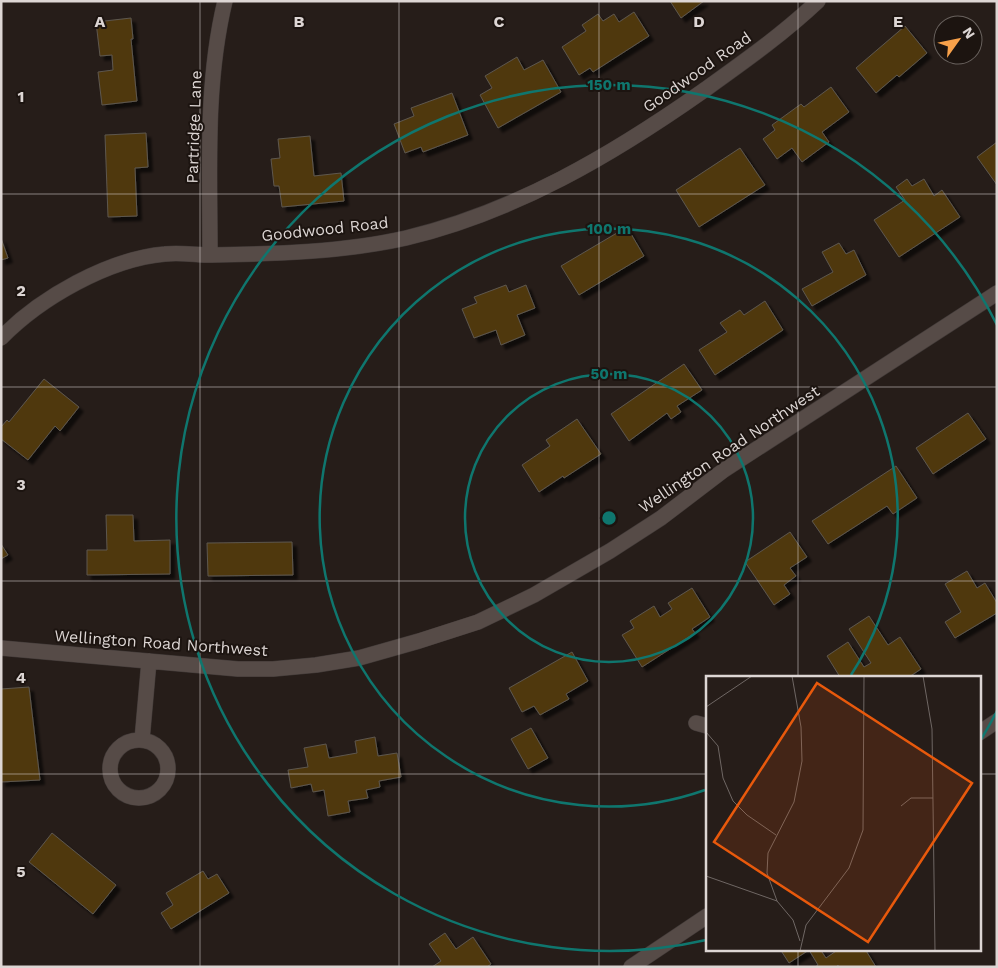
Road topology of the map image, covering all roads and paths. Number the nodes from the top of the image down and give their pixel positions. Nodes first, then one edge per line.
1 (225, 1) edge
2 (818, 1) edge
3 (210, 255) junction
4 (997, 293) edge
5 (1, 338) edge
6 (1, 648) edge
7 (149, 661) junction
8 (997, 721) edge
9 (980, 732) edge
10 (142, 740) dead end
11 (706, 917) edge
12 (631, 967) edge

1 - 3 street, Partridge Lane
2 - 3 street, Goodwood Road
3 - 5 street, Goodwood Road
4 - 7 street, Wellington Road Northwest
6 - 7 street, Wellington Road Northwest
7 - 10 street
8 - 9 street
11 - 12 street

